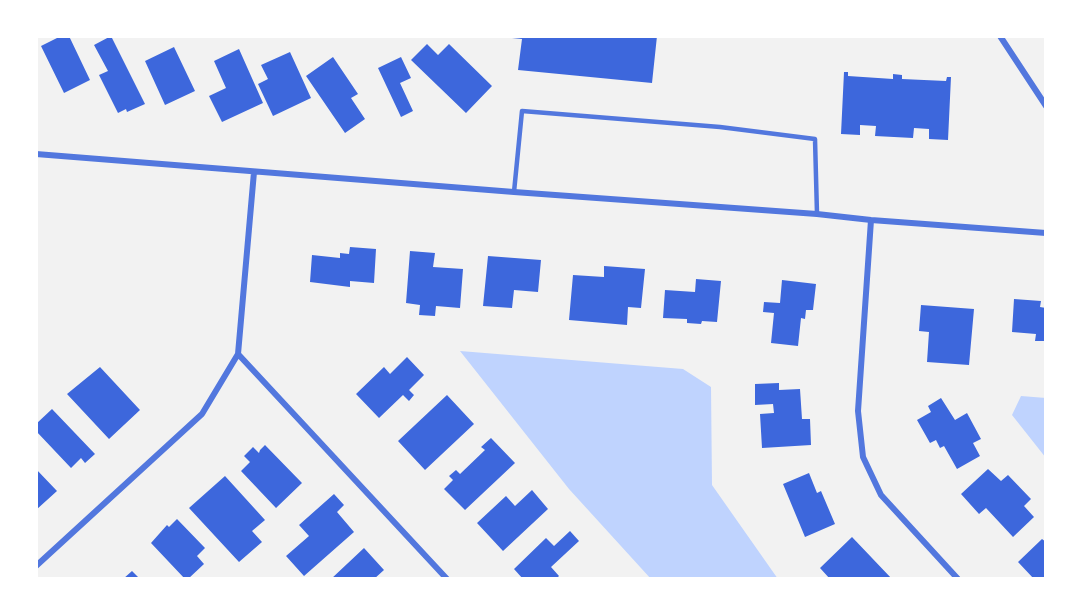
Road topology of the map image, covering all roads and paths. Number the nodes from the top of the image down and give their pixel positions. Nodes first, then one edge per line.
1 (999, 36) edge
2 (1046, 106) edge
3 (36, 154) edge
4 (254, 172) junction
5 (514, 192) junction
6 (817, 214) junction
7 (871, 220) junction
8 (1046, 233) edge
9 (238, 354) junction
10 (36, 566) edge
11 (447, 579) edge
12 (958, 579) edge

1 - 2 street
3 - 4 street
4 - 5 street
4 - 9 street
5 - 6 street
5 - 6 lane
6 - 7 street
7 - 8 street
7 - 12 street
9 - 10 street
9 - 11 street

